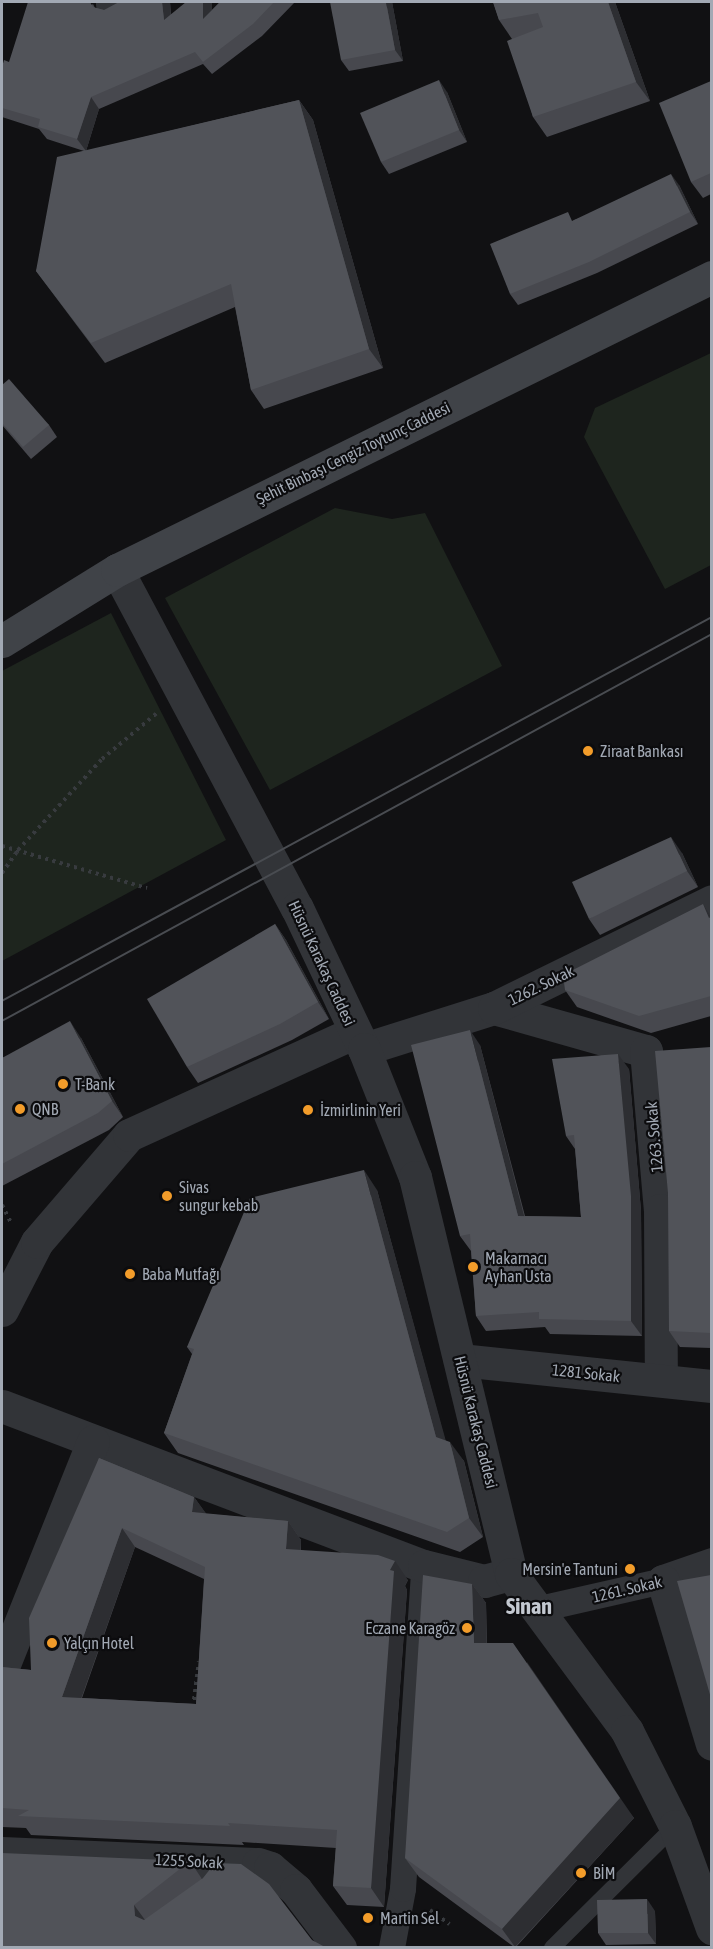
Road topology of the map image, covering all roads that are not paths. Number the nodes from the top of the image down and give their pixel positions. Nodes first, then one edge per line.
1 (711, 277) edge
2 (117, 570) junction
3 (2, 641) edge
4 (711, 901) edge
5 (494, 1008) junction
6 (359, 1041) junction
7 (2, 1310) edge
8 (460, 1360) junction
9 (661, 1380) junction
10 (711, 1386) edge
11 (2, 1406) edge
12 (93, 1442) junction
13 (711, 1564) edge
14 (424, 1566) junction
15 (511, 1574) junction
16 (663, 1581) junction
17 (540, 1609) junction
18 (2, 1670) edge
19 (711, 1744) edge
20 (675, 1826) junction
21 (2, 1853) edge
22 (711, 1928) edge
23 (340, 1947) edge
24 (392, 1947) edge
25 (552, 1947) edge

1 - 2 main road, Şehit Binbaşı Cengiz Toytunç Caddesi
2 - 3 main road, Şehit Binbaşı Cengiz Toytunç Caddesi
2 - 6 street, Hüsnü Karakaş Caddesi
4 - 5 street, 1262. Sokak
5 - 6 street, 1262. Sokak
5 - 9 street, 1263. Sokak
6 - 7 street, 1262. Sokak
6 - 8 street, Hüsnü Karakaş Caddesi
8 - 9 street, 1281 Sokak
8 - 15 street, Hüsnü Karakaş Caddesi
9 - 10 street, 1281 Sokak
11 - 12 street
12 - 14 street
12 - 18 street
13 - 16 street, 1261. Sokak
14 - 15 street
14 - 24 street
15 - 17 street, Hüsnü Karakaş Caddesi
16 - 17 street, 1261. Sokak
16 - 19 street
17 - 20 street, Hüsnü Karakaş Caddesi
20 - 22 street, Hüsnü Karakaş Caddesi
20 - 25 lane
21 - 23 street, 1255 Sokak

